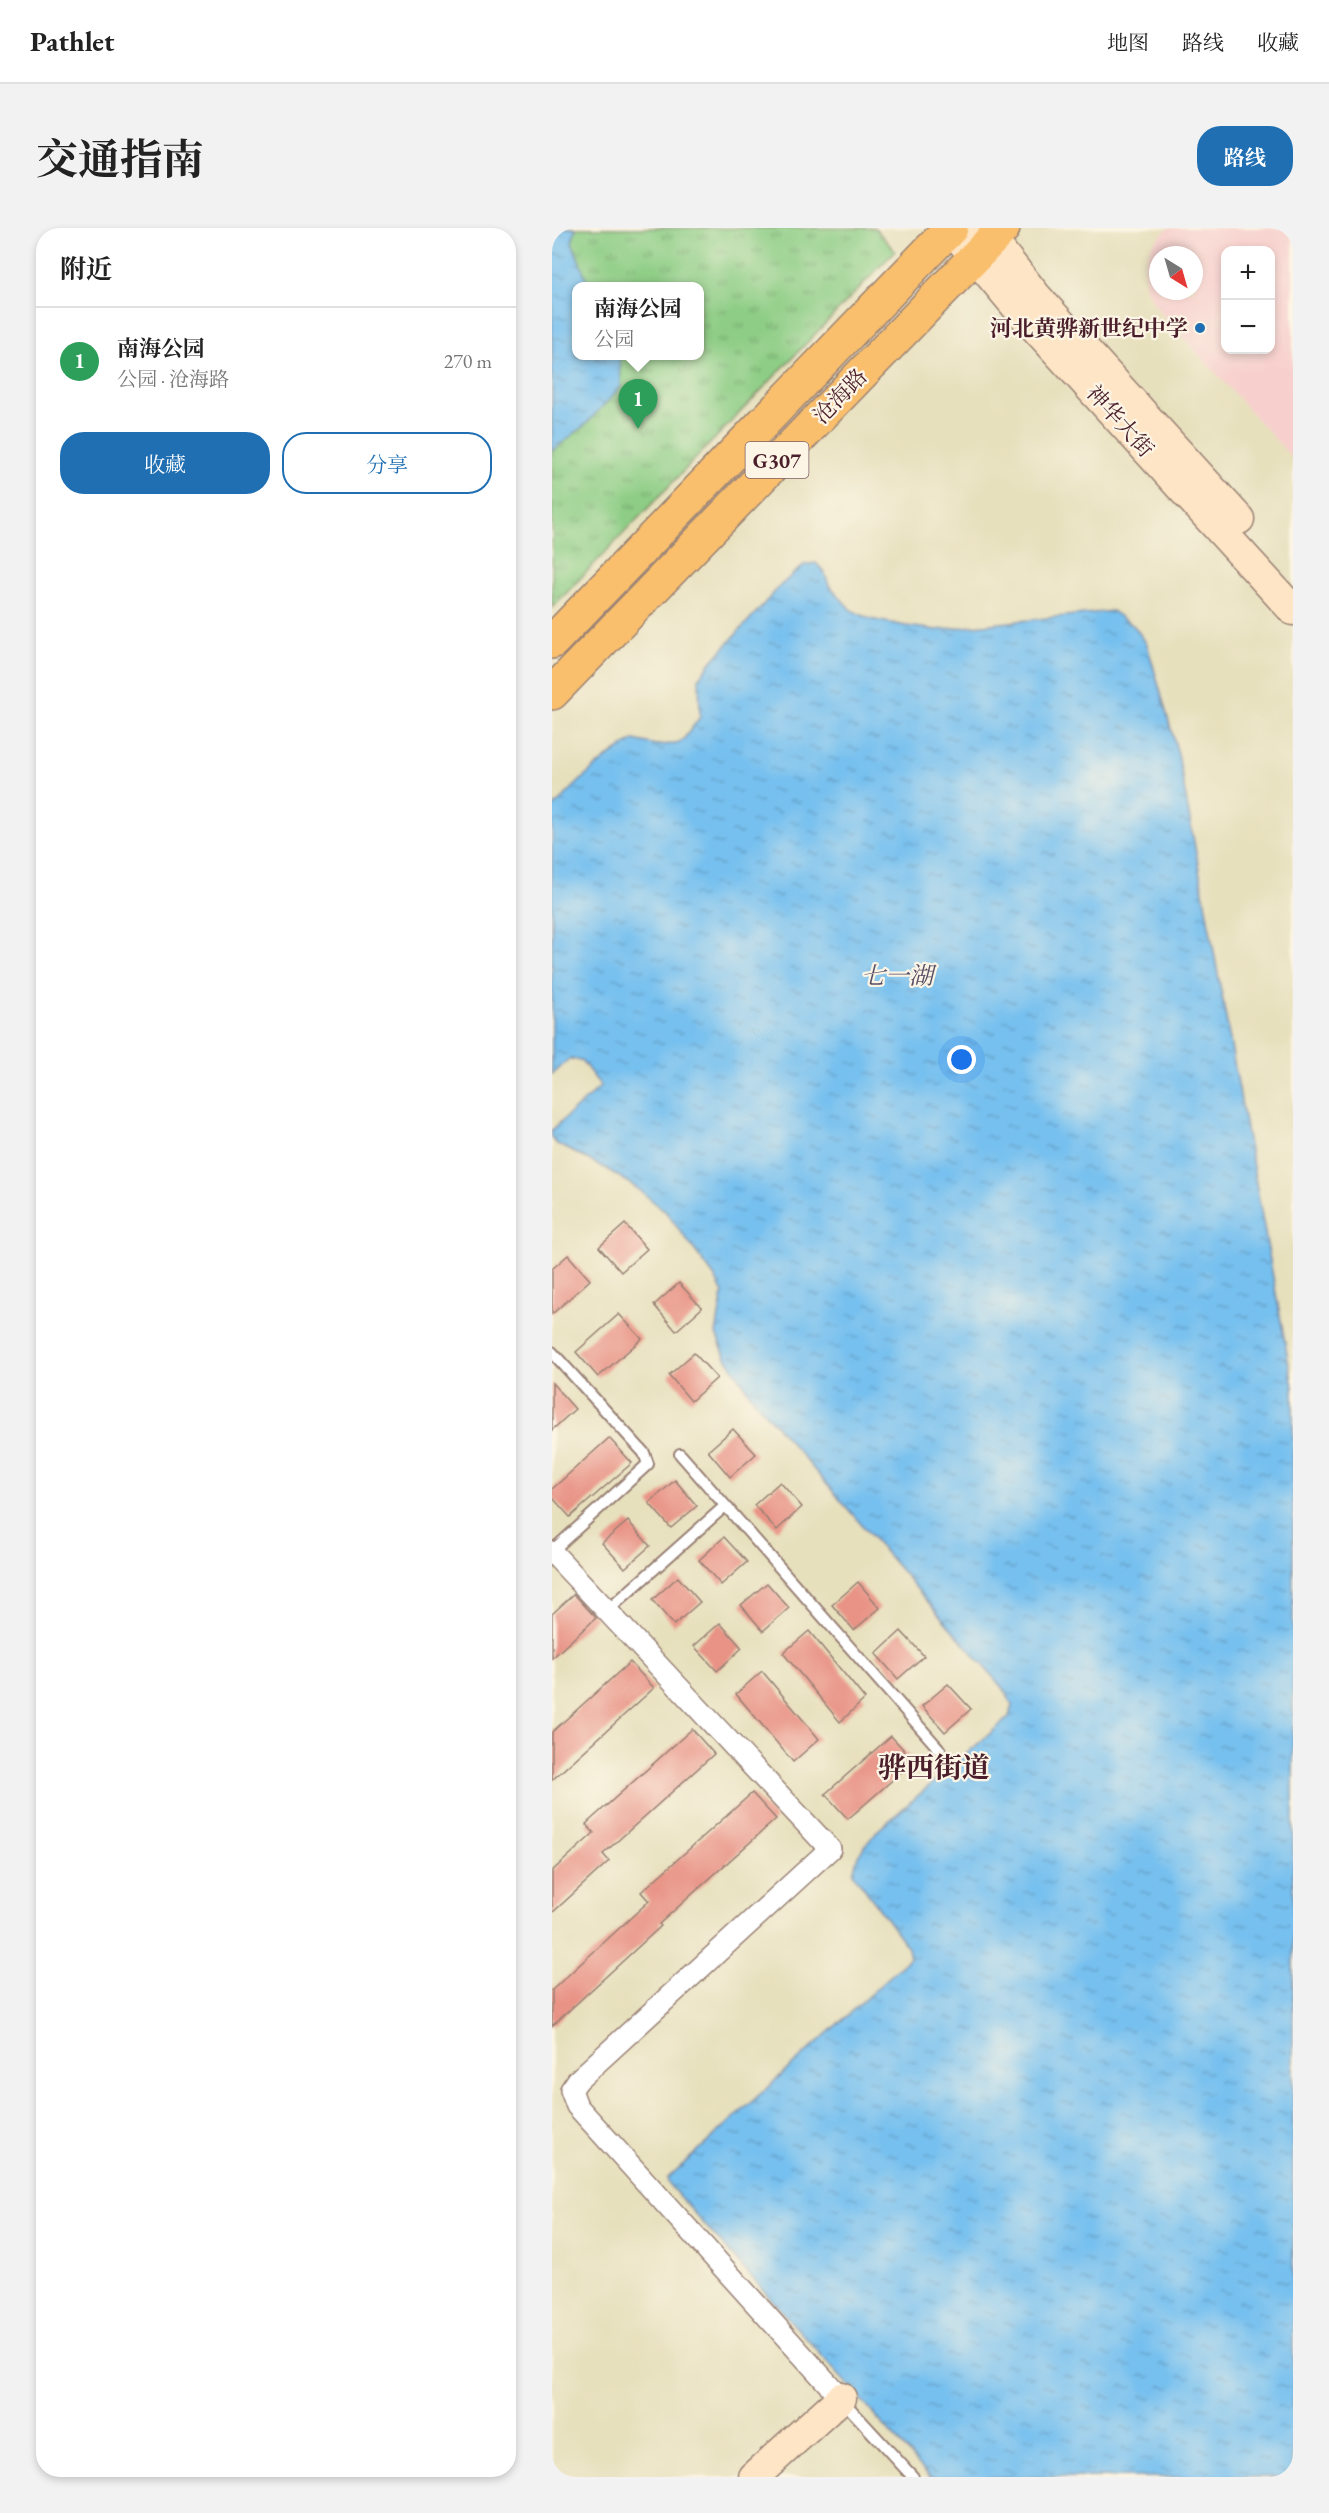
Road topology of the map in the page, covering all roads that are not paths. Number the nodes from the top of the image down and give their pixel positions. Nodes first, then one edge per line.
1 (951, 228) edge
2 (988, 238) edge
3 (1293, 579) edge
4 (1293, 610) edge
5 (552, 642) edge
6 (552, 693) edge
7 (552, 1352) edge
8 (680, 1454) dead end
9 (725, 1506) junction
10 (554, 1557) edge
11 (608, 1611) junction
12 (940, 1750) dead end
13 (841, 2398) junction
14 (754, 2477) edge
15 (913, 2477) edge

1 - 2 main road, 神华大街
1 - 5 main road, 沧海路 / G307
2 - 3 main road, 神华大街
2 - 4 main road, 神华大街
2 - 6 main road, 沧海路 / G307
7 - 10 lane
8 - 9 lane
9 - 11 lane
9 - 12 lane
10 - 11 street
11 - 13 street
13 - 14 main road
13 - 15 lane

